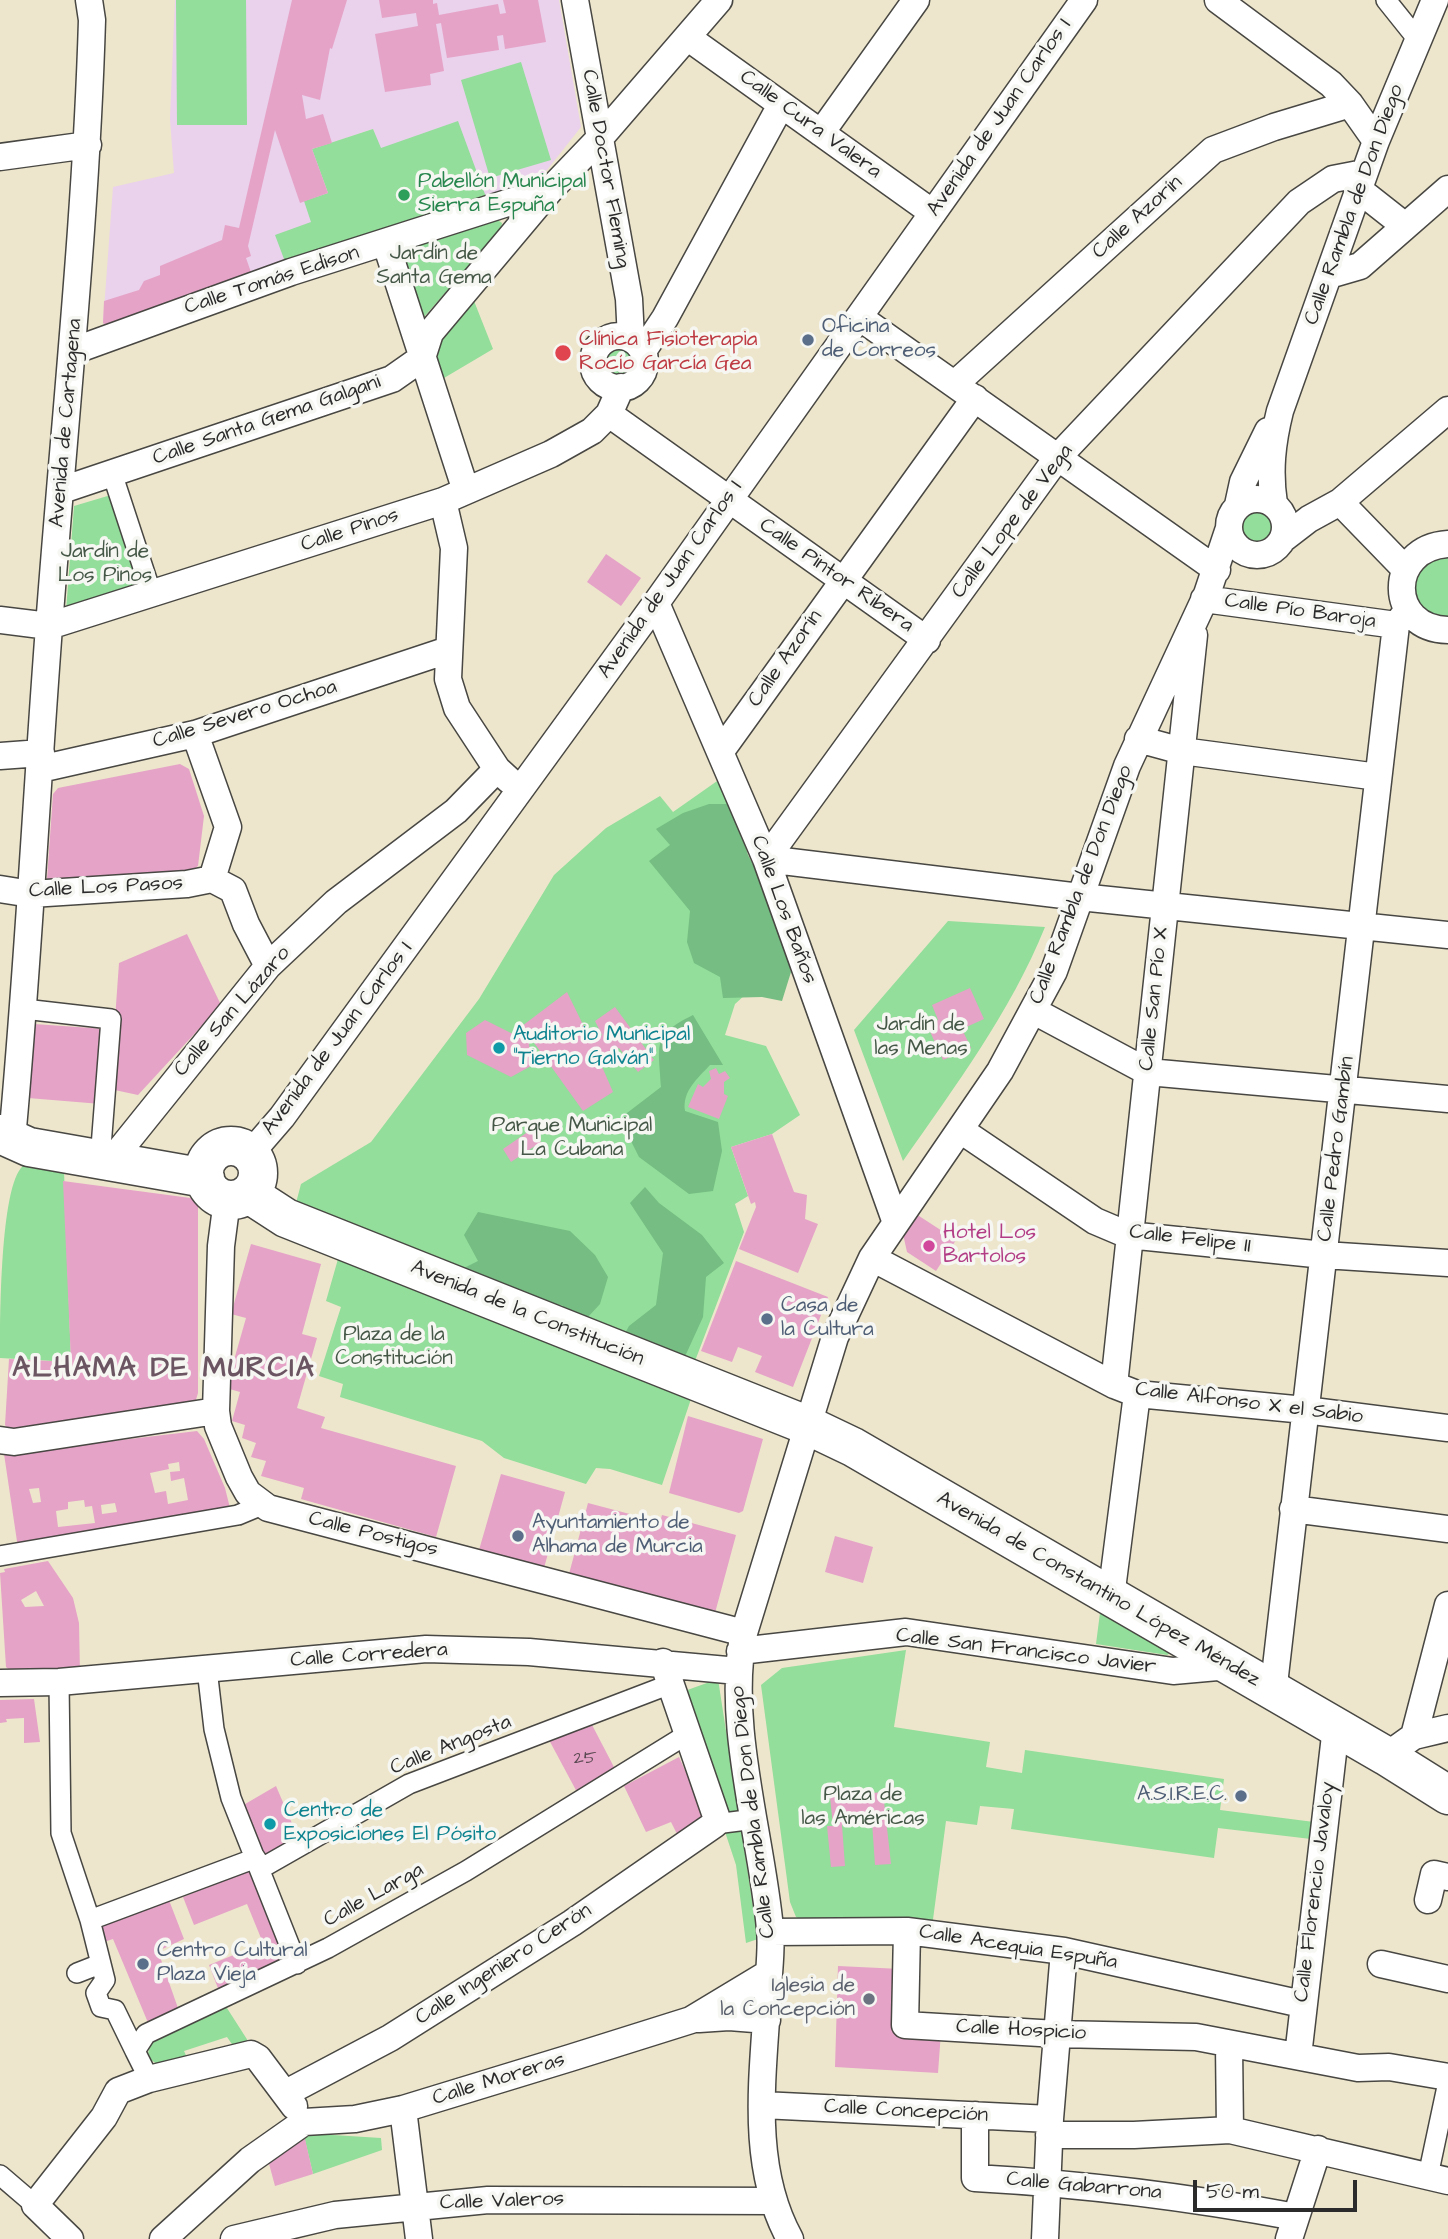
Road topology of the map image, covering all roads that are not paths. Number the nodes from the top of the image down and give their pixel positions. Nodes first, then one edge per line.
1 (89, 0) edge
2 (575, 0) edge
3 (719, 0) edge
4 (916, 0) edge
5 (1084, 0) edge
6 (1218, 0) edge
7 (1386, 0) edge
8 (1435, 0) edge
9 (687, 37) junction
10 (1418, 40) junction
11 (1331, 84) junction
12 (1350, 104) junction
13 (781, 105) junction
14 (1389, 108) junction
15 (821, 133) junction
16 (599, 139) junction
17 (1376, 141) junction
18 (88, 145) junction
19 (0, 157) edge
20 (1361, 181) junction
21 (551, 189) junction
22 (1448, 189) edge
23 (933, 213) junction
24 (1405, 226) junction
25 (387, 244) junction
26 (1329, 275) junction
27 (859, 317) junction
28 (637, 345) junction
29 (73, 351) junction
30 (422, 358) junction
31 (621, 387) junction
32 (965, 390) junction
33 (1448, 410) edge
34 (1280, 411) junction
35 (609, 414) junction
36 (1057, 458) junction
37 (112, 473) junction
38 (62, 490) junction
39 (455, 496) junction
40 (729, 499) junction
41 (1338, 503) junction
42 (1238, 505) junction
43 (1277, 507) junction
44 (1228, 531) junction
45 (1283, 539) junction
46 (1448, 544) edge
47 (1253, 555) junction
48 (1405, 569) junction
49 (842, 581) junction
50 (1206, 594) junction
51 (152, 595) junction
52 (656, 603) junction
53 (1402, 617) junction
54 (0, 620) edge
55 (49, 626) junction
56 (1448, 630) edge
57 (927, 640) junction
58 (448, 650) junction
59 (195, 734) junction
60 (1138, 739) junction
61 (721, 751) junction
62 (1182, 751) junction
63 (0, 756) edge
64 (40, 761) junction
65 (497, 769) junction
66 (1378, 777) junction
67 (521, 790) junction
68 (766, 859) junction
69 (212, 879) junction
70 (0, 889) edge
71 (31, 894) junction
72 (1080, 897) junction
73 (1165, 906) junction
74 (1361, 927) junction
75 (1448, 935) edge
76 (268, 966) junction
77 (24, 1009) junction
78 (1034, 1011) junction
79 (1148, 1072) junction
80 (1344, 1091) junction
81 (1448, 1099) edge
82 (962, 1131) junction
83 (3, 1141) edge
84 (250, 1154) joint
85 (106, 1161) junction
86 (223, 1182) junction
87 (896, 1223) junction
88 (1128, 1235) junction
89 (1324, 1255) junction
90 (872, 1258) junction
91 (1448, 1263) edge
92 (1126, 1390) junction
93 (1305, 1410) junction
94 (216, 1411) junction
95 (809, 1426) junction
96 (1448, 1428) edge
97 (0, 1440) edge
98 (262, 1504) junction
99 (1293, 1509) junction
100 (1448, 1529) edge
101 (0, 1556) edge
102 (1111, 1597) junction
103 (1448, 1605) edge
104 (702, 1622) junction
105 (741, 1652) junction
106 (696, 1665) junction
107 (1229, 1667) junction
108 (207, 1670) junction
109 (665, 1673) junction
110 (59, 1682) junction
111 (0, 1683) edge
112 (1273, 1693) junction
113 (1336, 1727) junction
114 (1448, 1728) edge
115 (686, 1735) junction
116 (1400, 1746) junction
117 (1448, 1795) edge
118 (755, 1818) junction
119 (715, 1824) junction
120 (258, 1863) junction
121 (1448, 1877) edge
122 (1428, 1900) dead end
123 (90, 1920) junction
124 (908, 1931) junction
125 (771, 1932) junction
126 (1063, 1951) junction
127 (98, 1957) junction
128 (297, 1964) junction
129 (1381, 1964) dead end
130 (77, 1973) dead end
131 (769, 1973) junction
132 (1448, 1979) edge
133 (1302, 2004) junction
134 (691, 2020) junction
135 (767, 2020) junction
136 (1057, 2034) junction
137 (141, 2043) junction
138 (1229, 2045) junction
139 (1298, 2056) junction
140 (149, 2079) junction
141 (1448, 2080) edge
142 (286, 2093) junction
143 (762, 2105) junction
144 (403, 2109) junction
145 (975, 2115) junction
146 (304, 2122) junction
147 (1049, 2127) junction
148 (1230, 2130) junction
149 (1318, 2149) junction
150 (0, 2175) edge
151 (1438, 2178) edge
152 (1047, 2182) junction
153 (774, 2201) junction
154 (35, 2205) junction
155 (416, 2206) junction
156 (1293, 2228) edge
157 (70, 2239) edge
158 (163, 2239) edge
159 (234, 2239) edge
160 (419, 2239) edge
161 (790, 2239) edge
162 (1045, 2239) edge

1 - 18 street, Avenida de Cartagena
2 - 16 street, Calle Doctor Fleming
3 - 9 street
4 - 15 street
5 - 23 street, Avenida de Juan Carlos I
6 - 11 street
7 - 10 street
8 - 10 street, Calle Rambla de Don Diego
9 - 13 street, Calle Cura Valera
9 - 16 street
10 - 14 street, Calle Rambla de Don Diego
11 - 12 street
11 - 14 street
12 - 17 street
12 - 32 street, Calle Azorín
13 - 15 street, Calle Cura Valera
13 - 28 street
14 - 17 street, Calle Rambla de Don Diego
15 - 23 street, Calle Cura Valera
16 - 21 street
16 - 28 street, Calle Doctor Fleming
17 - 20 street, Calle Rambla de Don Diego
18 - 19 street
18 - 29 street, Avenida de Cartagena
20 - 24 street
20 - 26 street, Calle Rambla de Don Diego
20 - 36 street, Calle Lope de Vega
21 - 25 street, Calle Tomás Edison
21 - 30 street
22 - 24 street
23 - 27 street, Avenida de Juan Carlos I
24 - 26 street
25 - 29 street, Calle Tomás Edison
25 - 30 street
26 - 34 street, Calle Rambla de Don Diego
27 - 32 street
27 - 40 street, Avenida de Juan Carlos I
28 - 31 street
28 - 31 street
29 - 38 street, Avenida de Cartagena
30 - 37 street, Calle Santa Gema Galgani
30 - 39 street
31 - 35 street, Calle Pinos
32 - 36 street
32 - 49 street, Calle Azorín
33 - 41 street
34 - 42 street
34 - 43 street
35 - 39 street, Calle Pinos
35 - 40 street, Calle Pintor Ribera
36 - 50 street
36 - 57 street, Calle Lope de Vega
37 - 38 street, Calle Santa Gema Galgani
37 - 51 street
38 - 55 street, Avenida de Cartagena
39 - 51 street, Calle Pinos
39 - 58 street
40 - 49 street, Calle Pintor Ribera
40 - 52 street, Avenida de Juan Carlos I
41 - 43 street
41 - 45 street
41 - 48 street
42 - 43 street
42 - 44 street
43 - 45 street
44 - 47 street
44 - 50 street
45 - 47 street
46 - 48 street
47 - 50 street
48 - 53 street, Calle Pedro Gambín
49 - 57 street, Calle Pintor Ribera
49 - 61 street, Calle Azorín
50 - 53 street, Calle Pío Baroja
50 - 60 street, Calle Rambla de Don Diego
50 - 62 street, Calle San Pío X
51 - 55 street, Calle Pinos
52 - 61 street, Calle Los Baños
52 - 67 street, Avenida de Juan Carlos I
53 - 56 street
53 - 66 street, Calle Pedro Gambín
54 - 55 street
55 - 64 street, Avenida de Cartagena
57 - 68 street, Calle Lope de Vega
58 - 59 street, Calle Severo Ochoa
58 - 65 street
59 - 64 street, Calle Severo Ochoa
59 - 69 street
60 - 62 street
60 - 72 street, Calle Rambla de Don Diego
61 - 68 street, Calle Los Baños
62 - 66 street
62 - 73 street, Calle San Pío X
63 - 64 street, Calle Severo Ochoa
64 - 71 street, Avenida de Cartagena
65 - 67 street
65 - 76 street, Calle San Lázaro
66 - 74 street, Calle Pedro Gambín
67 - 84 street, Avenida de Juan Carlos I
68 - 72 street
68 - 87 street, Calle Los Baños
69 - 71 street, Calle Los Pasos
69 - 76 street
70 - 71 street, Calle Los Pasos
71 - 77 street, Avenida de Cartagena
72 - 73 street
72 - 78 street, Calle Rambla de Don Diego
73 - 74 street
73 - 79 street, Calle San Pío X
74 - 75 street
74 - 80 street, Calle Pedro Gambín
76 - 85 street, Calle San Lázaro
77 - 83 street, Avenida de Cartagena
77 - 85 street
78 - 79 street
78 - 82 street, Calle Rambla de Don Diego
79 - 80 street
79 - 88 street, Calle San Pío X
80 - 81 street
80 - 89 street, Calle Pedro Gambín
82 - 87 street, Calle Rambla de Don Diego
82 - 88 street, Calle Felipe II
83 - 85 main road
84 - 86 main road
85 - 86 main road
86 - 94 street
86 - 95 main road, Avenida de la Constitución
87 - 90 street, Calle Rambla de Don Diego
88 - 89 street, Calle Felipe II
88 - 92 street, Calle San Pío X
89 - 91 street, Calle Felipe II
89 - 93 street, Calle Pedro Gambín
90 - 92 street, Calle Alfonso X el Sabio
90 - 95 street, Calle Rambla de Don Diego
92 - 93 street, Calle Alfonso X el Sabio
92 - 102 street, Calle San Pío X
93 - 96 street, Calle Alfonso X el Sabio
93 - 99 street, Calle Pedro Gambín
94 - 97 street
94 - 98 street
95 - 102 main road, Avenida de Constantino López Méndez
95 - 105 street, Calle Rambla de Don Diego
98 - 101 street
98 - 104 street, Calle Postigos
99 - 100 street
99 - 112 street, Calle Pedro Gambín
102 - 107 main road, Avenida de Constantino López Méndez
103 - 116 street
104 - 105 street, Calle Postigos
104 - 106 street
105 - 106 street, Calle Corredera
105 - 107 street, Calle San Francisco Javier
105 - 118 street, Calle Rambla de Don Diego
106 - 109 street, Calle Corredera
107 - 112 main road, Avenida de Constantino López Méndez
108 - 109 street, Calle Corredera
108 - 110 street, Calle Corredera
108 - 120 street
109 - 115 street, Calle Rambla de Don Diego
109 - 120 street, Calle Angosta
110 - 111 street, Calle Corredera
110 - 123 street
112 - 113 main road, Avenida de Constantino López Méndez
113 - 116 main road, Avenida de Constantino López Méndez
113 - 133 street, Calle Florencio Javaloy
114 - 116 street
115 - 119 street, Calle Rambla de Don Diego
115 - 128 street, Calle Larga
116 - 117 main road, Avenida de Constantino López Méndez
118 - 119 street
118 - 125 street, Calle Rambla de Don Diego
119 - 142 street, Calle Ingeniero Cerón
120 - 123 street, Calle Angosta
120 - 128 street
121 - 122 street
123 - 127 street
124 - 125 street, Calle Acequia Espuña
124 - 126 street, Calle Acequia Espuña
124 - 136 street, Calle Hospicio
125 - 131 street, Calle Rambla de Don Diego
126 - 133 street, Calle Acequia Espuña
126 - 136 street
127 - 130 street
127 - 137 street
128 - 137 street, Calle Larga
129 - 132 street
131 - 134 street, Calle Moreras
131 - 135 street, Calle Rambla de Don Diego
133 - 139 street, Calle Florencio Javaloy
134 - 135 street, Calle Moreras
134 - 144 street, Calle Moreras
135 - 143 street, Calle Rambla de Don Diego
136 - 138 street, Calle Hospicio
136 - 147 street
137 - 140 street
138 - 139 street, Calle Hospicio
138 - 148 street
139 - 141 street, Calle Hospicio
140 - 142 street
140 - 154 street
141 - 151 street
142 - 146 street
143 - 145 street, Calle Concepción
143 - 153 street, Calle Rambla de Don Diego
144 - 146 street, Calle Moreras
144 - 155 street
145 - 147 street, Calle Concepción
145 - 152 street, Calle Gabarrona
146 - 158 street
147 - 148 street, Calle Concepción
147 - 152 street
148 - 149 street, Calle Concepción
149 - 151 street, Calle Concepción
149 - 156 street
150 - 154 street
152 - 156 street, Calle Gabarrona
152 - 162 street
153 - 155 street, Calle Valeros
153 - 161 street, Calle Rambla de Don Diego
154 - 157 street
155 - 159 street, Calle Valeros
155 - 160 street

